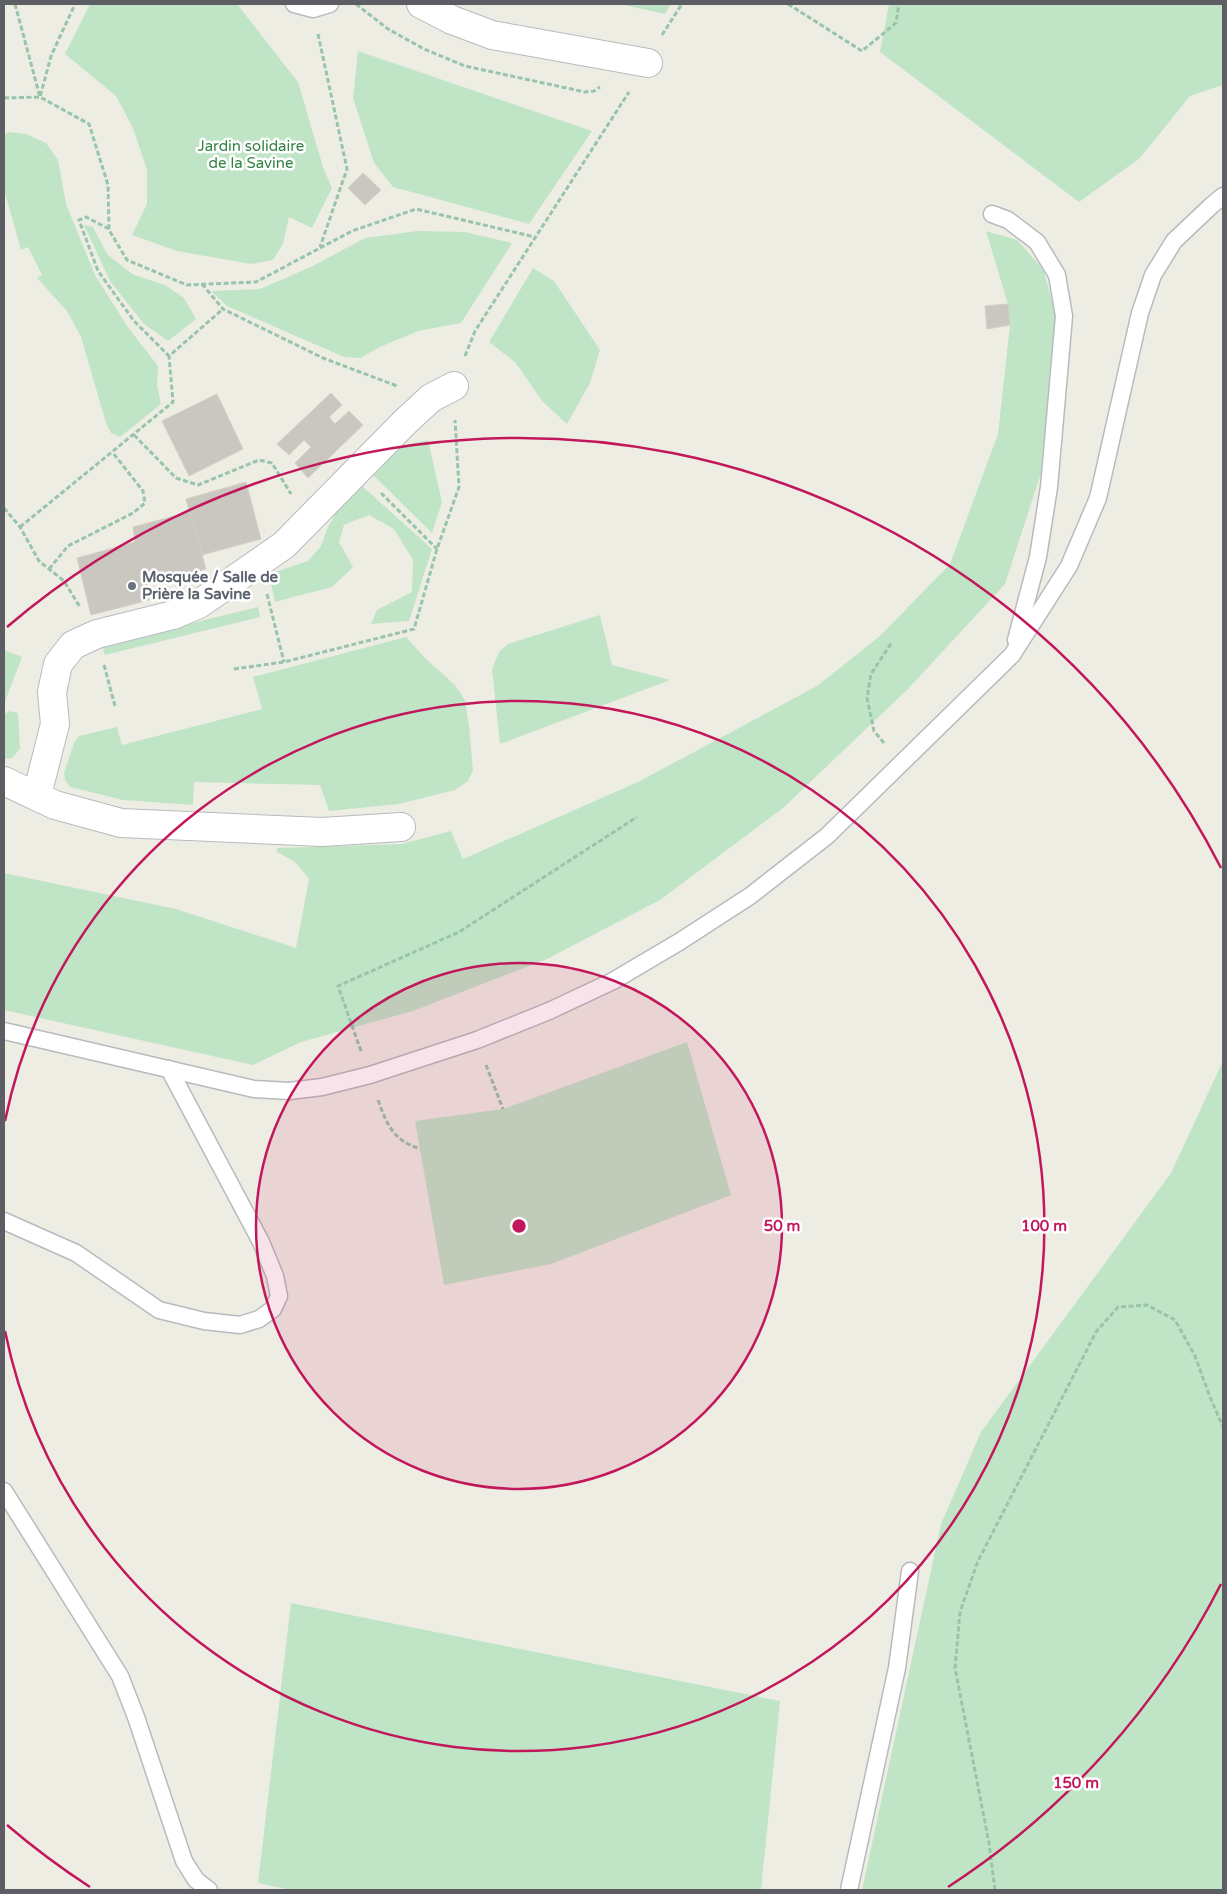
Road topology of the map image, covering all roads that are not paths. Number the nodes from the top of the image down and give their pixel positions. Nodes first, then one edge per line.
1 (294, 4) edge
2 (330, 4) edge
3 (421, 4) edge
4 (648, 63) dead end
5 (1223, 196) edge
6 (992, 214) dead end
7 (454, 386) road end
8 (1012, 655) junction
9 (4, 781) edge
10 (37, 795) junction
11 (401, 827) dead end
12 (4, 1030) edge
13 (169, 1069) junction
14 (4, 1220) edge
15 (4, 1491) edge
16 (910, 1571) dead end
17 (209, 1890) edge
18 (849, 1890) edge

1 - 2 lane
3 - 4 street
5 - 8 lane
6 - 8 lane
7 - 10 street
8 - 13 lane
9 - 10 street
10 - 11 street
12 - 13 lane
13 - 14 lane
15 - 17 lane
16 - 18 lane

